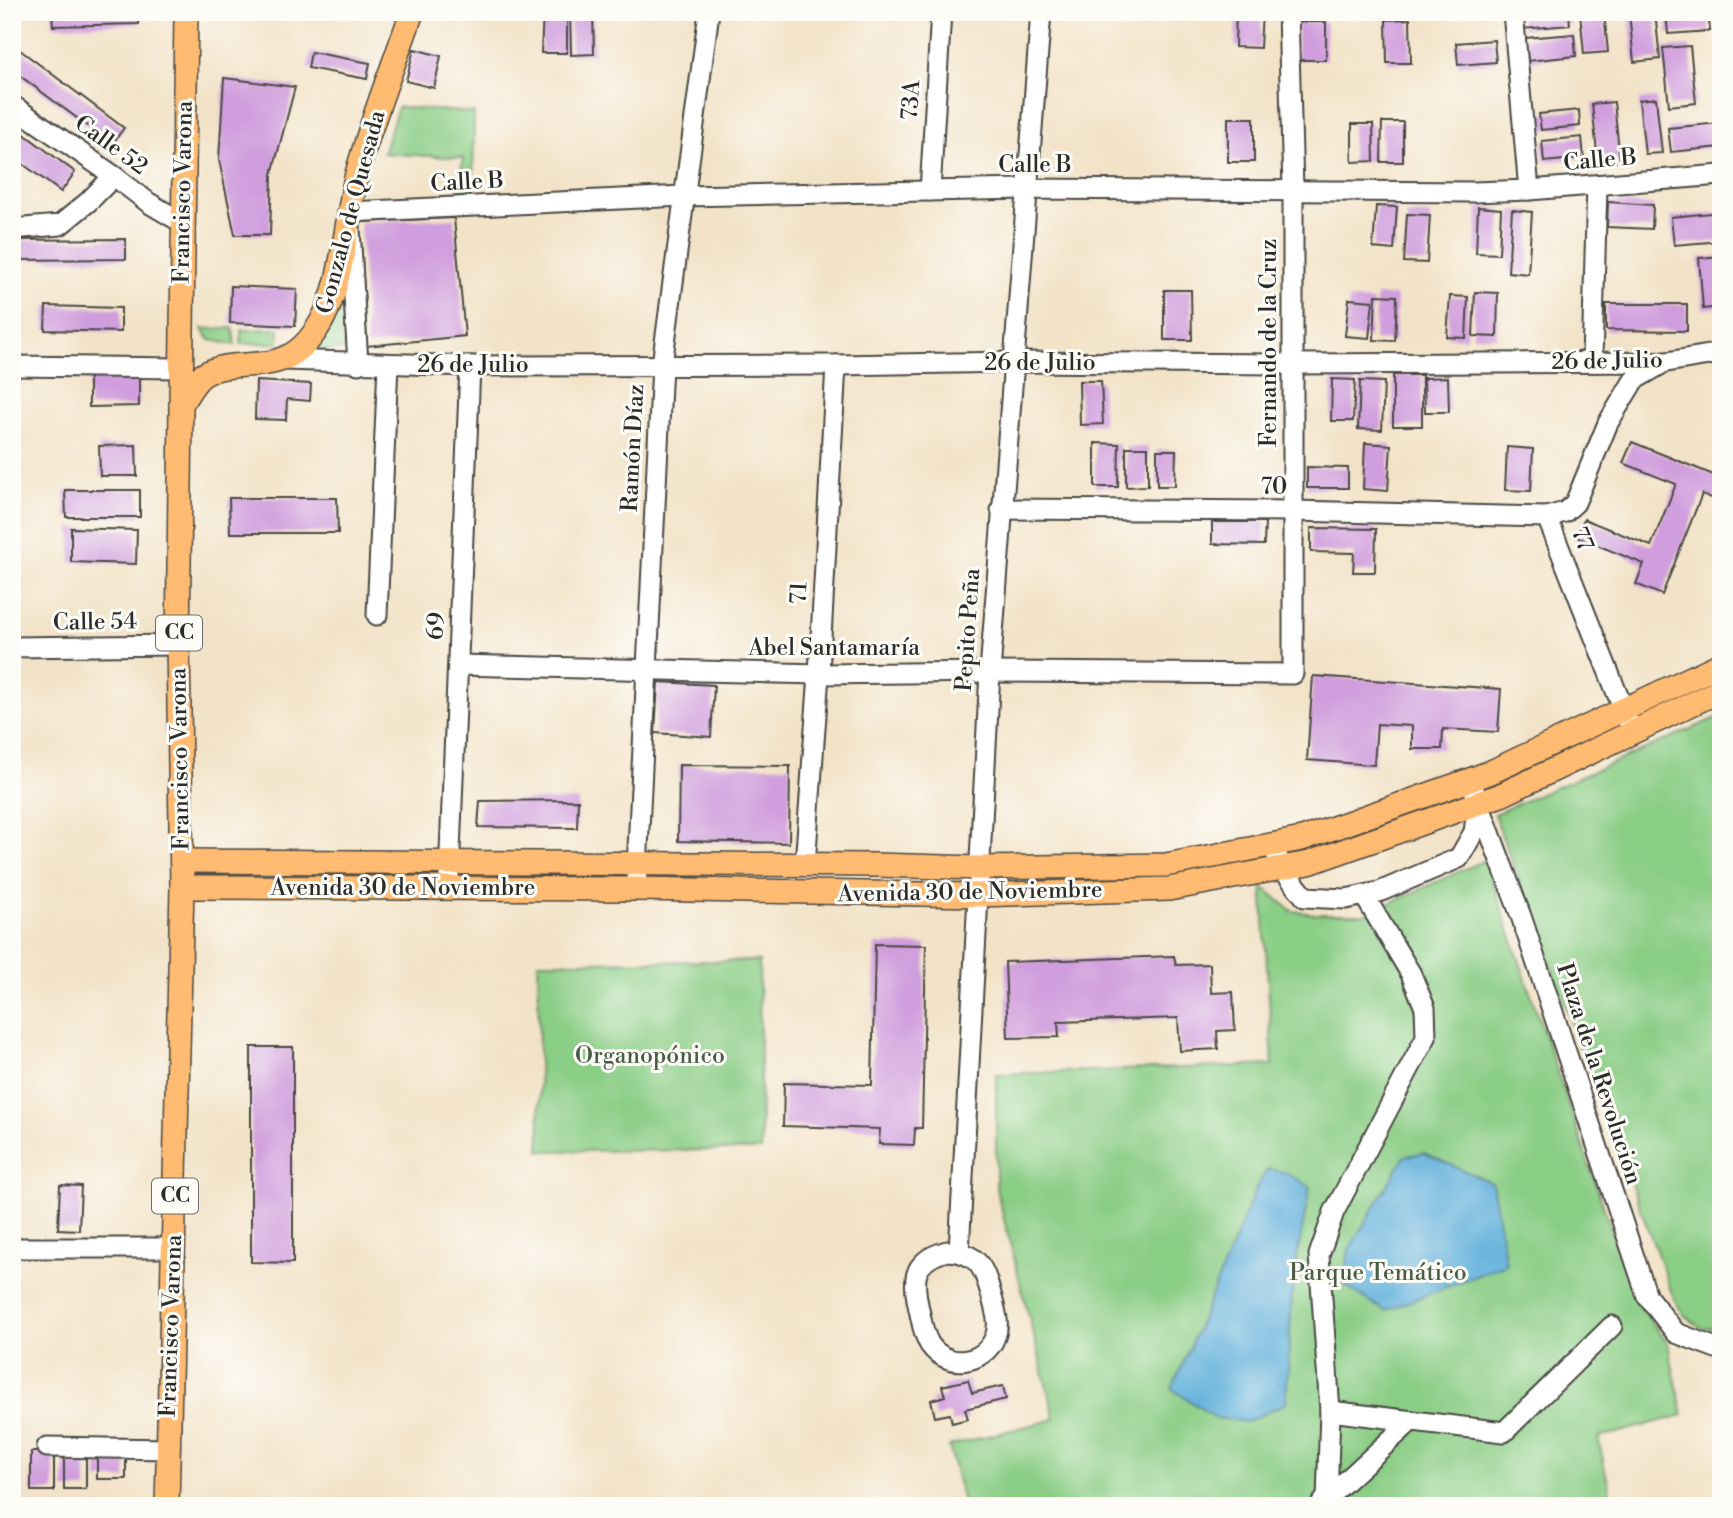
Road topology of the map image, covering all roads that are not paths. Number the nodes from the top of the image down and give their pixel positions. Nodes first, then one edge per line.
1 (186, 12) edge
2 (412, 12) edge
3 (709, 12) edge
4 (941, 12) edge
5 (1041, 12) edge
6 (1287, 12) edge
7 (1513, 12) edge
8 (12, 105) edge
9 (1721, 175) edge
10 (114, 176) junction
11 (1597, 185) junction
12 (1026, 189) junction
13 (1293, 190) junction
14 (1529, 190) junction
15 (930, 191) junction
16 (683, 196) junction
17 (349, 212) junction
18 (183, 223) junction
19 (12, 229) edge
20 (181, 327) junction
21 (1721, 353) edge
22 (285, 360) junction
23 (1592, 361) junction
24 (1014, 362) junction
25 (1667, 362) junction
26 (358, 363) junction
27 (1294, 364) junction
28 (388, 365) junction
29 (662, 365) junction
30 (836, 365) junction
31 (12, 366) edge
32 (470, 366) junction
33 (180, 368) junction
34 (217, 368) junction
35 (181, 404) junction
36 (1001, 509) junction
37 (1293, 511) junction
38 (1547, 517) junction
39 (377, 615) dead end
40 (178, 645) junction
41 (12, 647) edge
42 (1721, 664) edge
43 (459, 665) junction
44 (646, 669) junction
45 (990, 672) junction
46 (819, 674) junction
47 (1293, 674) joint
48 (1721, 690) edge
49 (1624, 711) junction
50 (1632, 732) junction
51 (1470, 780) junction
52 (1479, 802) junction
53 (1273, 845) junction
54 (182, 861) junction
55 (451, 862) junction
56 (636, 863) junction
57 (805, 865) junction
58 (1282, 868) junction
59 (979, 869) junction
60 (182, 887) junction
61 (448, 888) junction
62 (636, 889) junction
63 (976, 895) junction
64 (1364, 895) junction
65 (12, 1248) edge
66 (173, 1248) junction
67 (959, 1251) junction
68 (1612, 1326) dead end
69 (1721, 1347) edge
70 (1330, 1411) junction
71 (1411, 1421) junction
72 (47, 1447) dead end
73 (168, 1449) junction
74 (1323, 1502) edge
75 (167, 1506) edge

1 - 18 main road, Francisco Varona / CC
2 - 17 main road, Gonzalo de Quesada
3 - 16 street, Ramón Díaz
4 - 15 street, 73A
5 - 12 street, Pepito Peña
6 - 13 street, Fernando de la Cruz
7 - 14 street
8 - 10 street, Calle 52
9 - 11 street, Calle B
10 - 18 street, Calle 52
10 - 19 street
11 - 14 street, Calle B
11 - 23 street
12 - 13 street, Calle B
12 - 15 street, Calle B
12 - 24 street, Pepito Peña
13 - 14 street, Calle B
13 - 27 street, Fernando de la Cruz
15 - 16 street, Calle B
16 - 17 street, Calle B
16 - 29 street, Ramón Díaz
17 - 22 main road, Gonzalo de Quesada
17 - 26 street
18 - 20 main road, Francisco Varona / CC
20 - 33 main road, Francisco Varona / CC
20 - 34 main road
21 - 25 street, 26 de Julio
22 - 26 street, 26 de Julio
22 - 34 main road
23 - 25 street, 26 de Julio
23 - 27 street, 26 de Julio
24 - 27 street, 26 de Julio
24 - 30 street, 26 de Julio
24 - 36 street, Pepito Peña
25 - 38 street, 77
26 - 28 street, 26 de Julio
27 - 37 street, Fernando de la Cruz
28 - 32 street, 26 de Julio
28 - 39 street
29 - 30 street, 26 de Julio
29 - 32 street, 26 de Julio
29 - 44 street, Ramón Díaz
30 - 46 street, 71
31 - 33 street
32 - 43 street, 69
33 - 35 main road, Francisco Varona / CC
34 - 35 main road
35 - 40 main road, Francisco Varona / CC
36 - 37 street, 70
36 - 45 street, Pepito Peña
37 - 38 street, 70
37 - 47 street, Fernando de la Cruz
38 - 49 street, 77
40 - 41 street, Calle 54
40 - 54 main road, Francisco Varona / CC
42 - 49 main road, Avenida 30 de Noviembre
43 - 44 street, Abel Santamaría
43 - 55 street, 69
44 - 46 street, Abel Santamaría
44 - 56 street, Ramón Díaz
45 - 46 street, Abel Santamaría
45 - 47 street, Abel Santamaría
45 - 59 street, Pepito Peña
46 - 57 street, 71
48 - 50 main road, Avenida 30 de Noviembre
49 - 50 street, 77
49 - 51 main road, Avenida 30 de Noviembre
50 - 52 main road, Avenida 30 de Noviembre
51 - 52 street, Plaza de la Revolución
51 - 53 main road, Avenida 30 de Noviembre
52 - 58 main road, Avenida 30 de Noviembre
52 - 64 street
52 - 69 street, Plaza de la Revolución
53 - 58 street
53 - 59 main road, Avenida 30 de Noviembre
54 - 55 main road, Avenida 30 de Noviembre
54 - 60 main road, Francisco Varona / CC
55 - 56 main road, Avenida 30 de Noviembre
55 - 61 street, 69
56 - 57 main road, Avenida 30 de Noviembre
56 - 62 street, Ramón Díaz
57 - 59 main road, Avenida 30 de Noviembre
58 - 63 main road, Avenida 30 de Noviembre
58 - 64 street
59 - 63 street, Pepito Peña
60 - 61 main road, Avenida 30 de Noviembre
60 - 66 main road, Francisco Varona / CC
61 - 62 main road, Avenida 30 de Noviembre
62 - 63 main road, Avenida 30 de Noviembre
63 - 67 street, Pepito Peña
64 - 70 street
65 - 66 street
66 - 73 main road, Francisco Varona / CC
67 - 67 street
68 - 71 street
70 - 71 street
70 - 74 street
71 - 74 street
72 - 73 street
73 - 75 main road, Francisco Varona / CC

